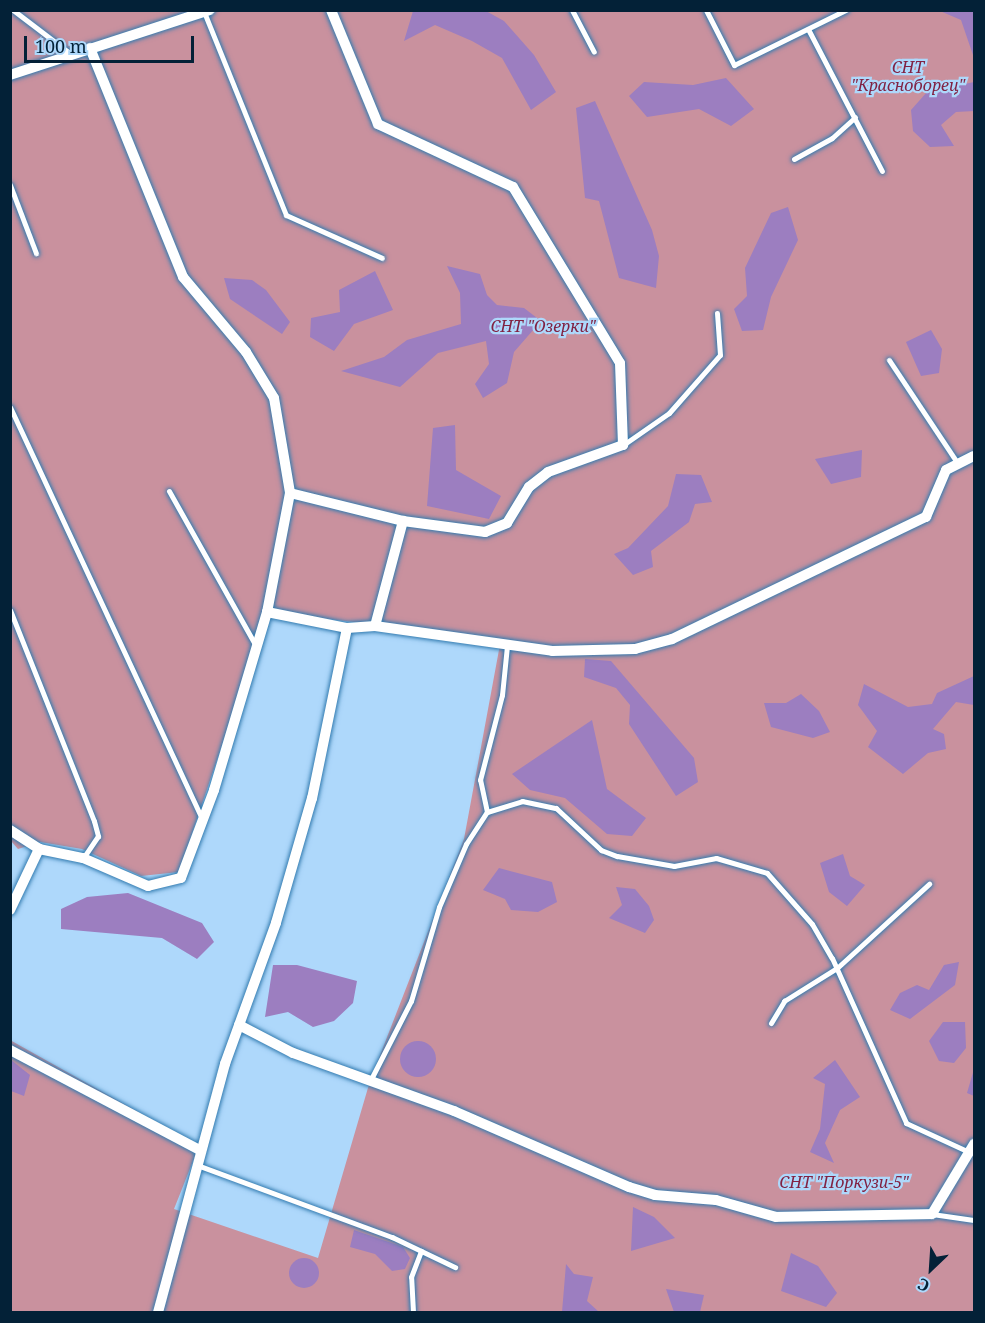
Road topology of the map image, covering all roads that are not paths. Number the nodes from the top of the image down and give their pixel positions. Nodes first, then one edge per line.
1 (13, 10) edge
2 (331, 10) edge
3 (572, 10) edge
4 (706, 10) edge
5 (846, 10) edge
6 (207, 11) edge
7 (808, 29) junction
8 (90, 48) junction
9 (594, 52) dead end
10 (71, 54) junction
11 (10, 75) edge
12 (855, 117) junction
13 (794, 159) dead end
14 (882, 171) dead end
15 (10, 185) edge
16 (36, 253) dead end
17 (382, 258) dead end
18 (717, 313) dead end
19 (889, 360) dead end
20 (10, 407) edge
21 (623, 445) junction
22 (975, 456) edge
23 (956, 461) junction
24 (169, 491) dead end
25 (290, 492) junction
26 (403, 522) junction
27 (10, 610) edge
28 (267, 612) junction
29 (375, 626) junction
30 (347, 628) junction
31 (255, 644) junction
32 (507, 646) junction
33 (487, 812) junction
34 (203, 819) junction
35 (10, 830) edge
36 (39, 849) junction
37 (83, 858) junction
38 (929, 884) dead end
39 (10, 910) edge
40 (837, 968) junction
41 (771, 1023) dead end
42 (239, 1024) junction
43 (10, 1050) edge
44 (370, 1082) junction
45 (971, 1148) edge
46 (200, 1150) junction
47 (196, 1165) junction
48 (932, 1214) junction
49 (975, 1220) edge
50 (421, 1251) junction
51 (454, 1268) dead end
52 (158, 1312) edge
53 (413, 1312) edge

1 - 10 lane
2 - 21 street
3 - 9 lane
4 - 7 lane
5 - 7 lane
6 - 8 street
6 - 17 lane
7 - 12 lane
8 - 10 street
8 - 25 street
10 - 11 street
12 - 13 lane
12 - 14 lane
15 - 16 lane
18 - 21 lane
19 - 23 lane
20 - 34 lane
21 - 26 street
22 - 23 street
23 - 32 street
24 - 31 lane
25 - 26 street
25 - 28 street
26 - 29 street
27 - 37 lane
28 - 30 street
28 - 31 street
29 - 30 street
29 - 32 street
30 - 42 street
31 - 34 street
32 - 33 lane
33 - 40 lane
33 - 44 lane
34 - 37 street
35 - 36 street
36 - 37 street
36 - 39 street
38 - 40 lane
40 - 41 lane
40 - 45 lane
42 - 44 street
42 - 46 street
43 - 46 street
44 - 48 street
45 - 48 street
46 - 47 street
47 - 50 lane
47 - 52 street
48 - 49 lane
50 - 51 lane
50 - 53 lane

